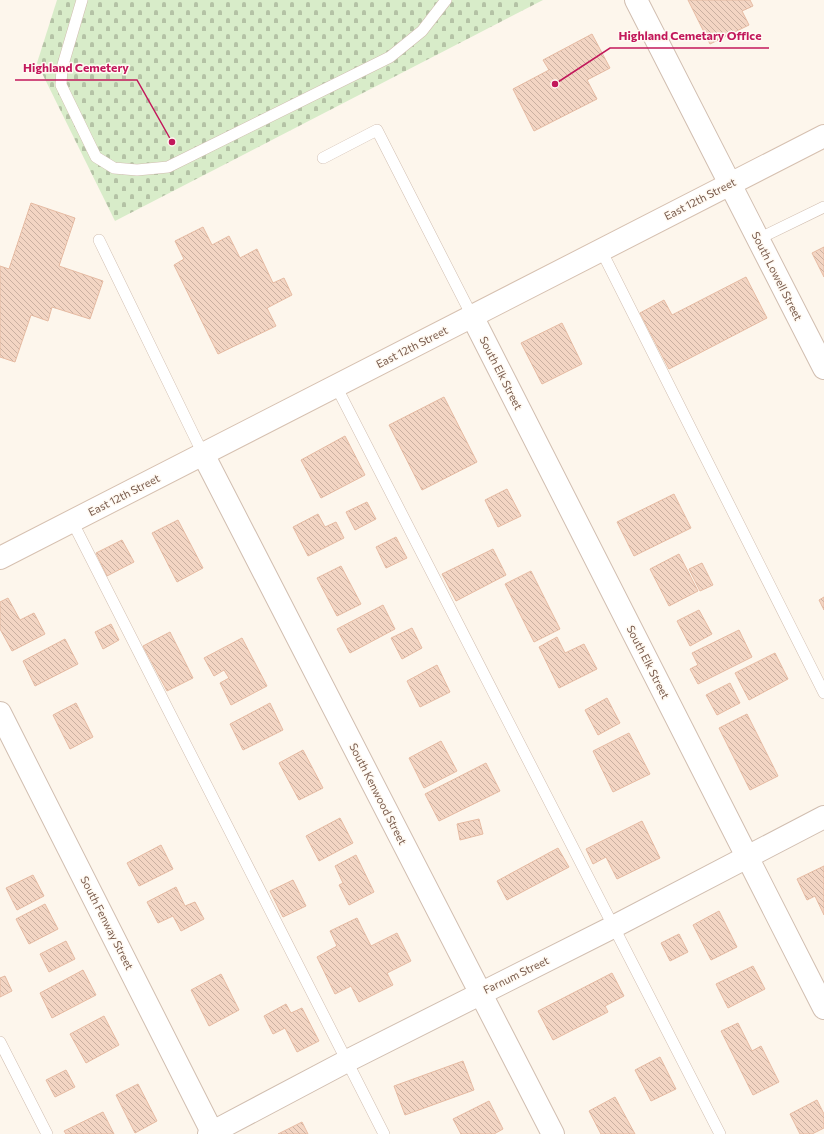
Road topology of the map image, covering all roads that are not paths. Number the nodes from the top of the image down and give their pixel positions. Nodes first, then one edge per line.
1 (82, 0) edge
2 (446, 0) edge
3 (636, 0) edge
4 (824, 136) edge
5 (323, 158) dead end
6 (729, 184) junction
7 (824, 207) edge
8 (758, 239) junction
9 (99, 240) dead end
10 (601, 250) junction
11 (472, 316) junction
12 (824, 368) edge
13 (336, 386) junction
14 (203, 454) junction
15 (72, 521) junction
16 (0, 558) edge
17 (824, 693) edge
18 (0, 713) edge
19 (824, 817) edge
20 (747, 858) junction
21 (613, 927) junction
22 (481, 992) junction
23 (824, 1008) edge
24 (0, 1042) edge
25 (347, 1061) junction
26 (48, 1134) edge
27 (212, 1134) edge
28 (384, 1134) edge
29 (553, 1134) edge
30 (720, 1134) edge

1 - 2 lane
3 - 6 street, South Lowell Street
4 - 6 street, East 12th Street
5 - 11 lane
6 - 8 street, South Lowell Street
6 - 10 street, East 12th Street
7 - 8 lane
8 - 12 street, South Lowell Street
9 - 14 lane
10 - 11 street, East 12th Street
10 - 17 lane
11 - 13 street, East 12th Street
11 - 20 street, South Elk Street
13 - 14 street, East 12th Street
13 - 21 lane
14 - 15 street, East 12th Street
14 - 22 street, South Kenwood Street
15 - 16 street, East 12th Street
15 - 25 lane
18 - 27 street, South Fenway Street
19 - 20 street, Farnum Street
20 - 21 street, Farnum Street
20 - 23 street, South Elk Street
21 - 22 street, Farnum Street
21 - 30 lane
22 - 25 street, Farnum Street
22 - 29 street, South Kenwood Street
24 - 26 lane
25 - 27 street, Farnum Street
25 - 28 lane

